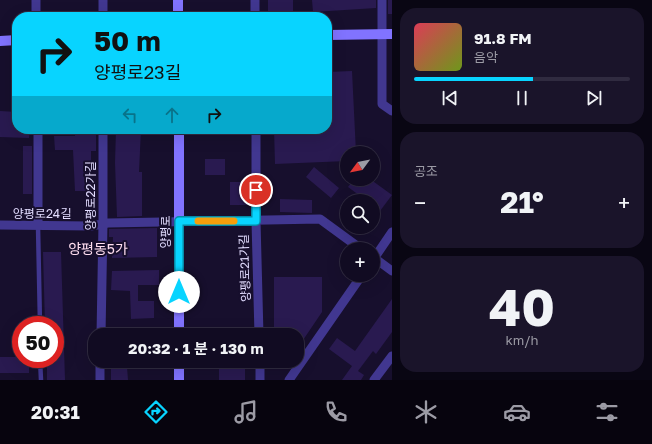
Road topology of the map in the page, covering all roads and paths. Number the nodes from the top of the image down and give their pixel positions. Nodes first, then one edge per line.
1 (36, 0) edge
2 (103, 0) edge
3 (178, 0) edge
4 (255, 0) edge
5 (382, 0) edge
6 (36, 12) edge
7 (103, 12) edge
8 (178, 12) edge
9 (255, 12) edge
10 (387, 34) edge
11 (332, 35) edge
12 (12, 40) edge
13 (0, 41) edge
14 (392, 112) edge
15 (38, 134) edge
16 (103, 134) edge
17 (178, 134) edge
18 (256, 134) edge
19 (179, 221) junction
20 (256, 221) junction
21 (103, 224) junction
22 (0, 225) edge
23 (38, 226) junction
24 (392, 232) edge
25 (351, 242) edge
26 (380, 248) edge
27 (380, 263) edge
28 (392, 271) edge
29 (357, 282) edge
30 (40, 316) edge
31 (101, 328) edge
32 (179, 328) edge
33 (259, 328) edge
34 (392, 356) edge
35 (40, 368) edge
36 (100, 368) edge
37 (179, 368) edge
38 (260, 368) edge
39 (41, 380) edge
40 (100, 380) edge
41 (179, 380) edge
42 (260, 380) edge
43 (289, 380) edge
44 (374, 380) edge

1 - 6 street
2 - 7 street
3 - 8 main road
4 - 9 street
5 - 10 street
10 - 11 main road
10 - 14 street
12 - 13 main road
15 - 23 street
16 - 21 street, 양평로22가길
17 - 19 main road, 양평로
18 - 20 street, 양평로21가길
19 - 20 street, 양평로24길
19 - 21 street, 양평로24길
19 - 32 main road, 양평로
20 - 25 street, 양평로24길
20 - 33 street, 양평로21가길
21 - 23 street, 양평로24길
21 - 31 street, 양평로22가길
22 - 23 street, 양평로24길
23 - 30 lane
24 - 26 street
27 - 28 street
29 - 43 street
34 - 44 street
35 - 39 lane
36 - 40 street
37 - 41 main road
38 - 42 street

